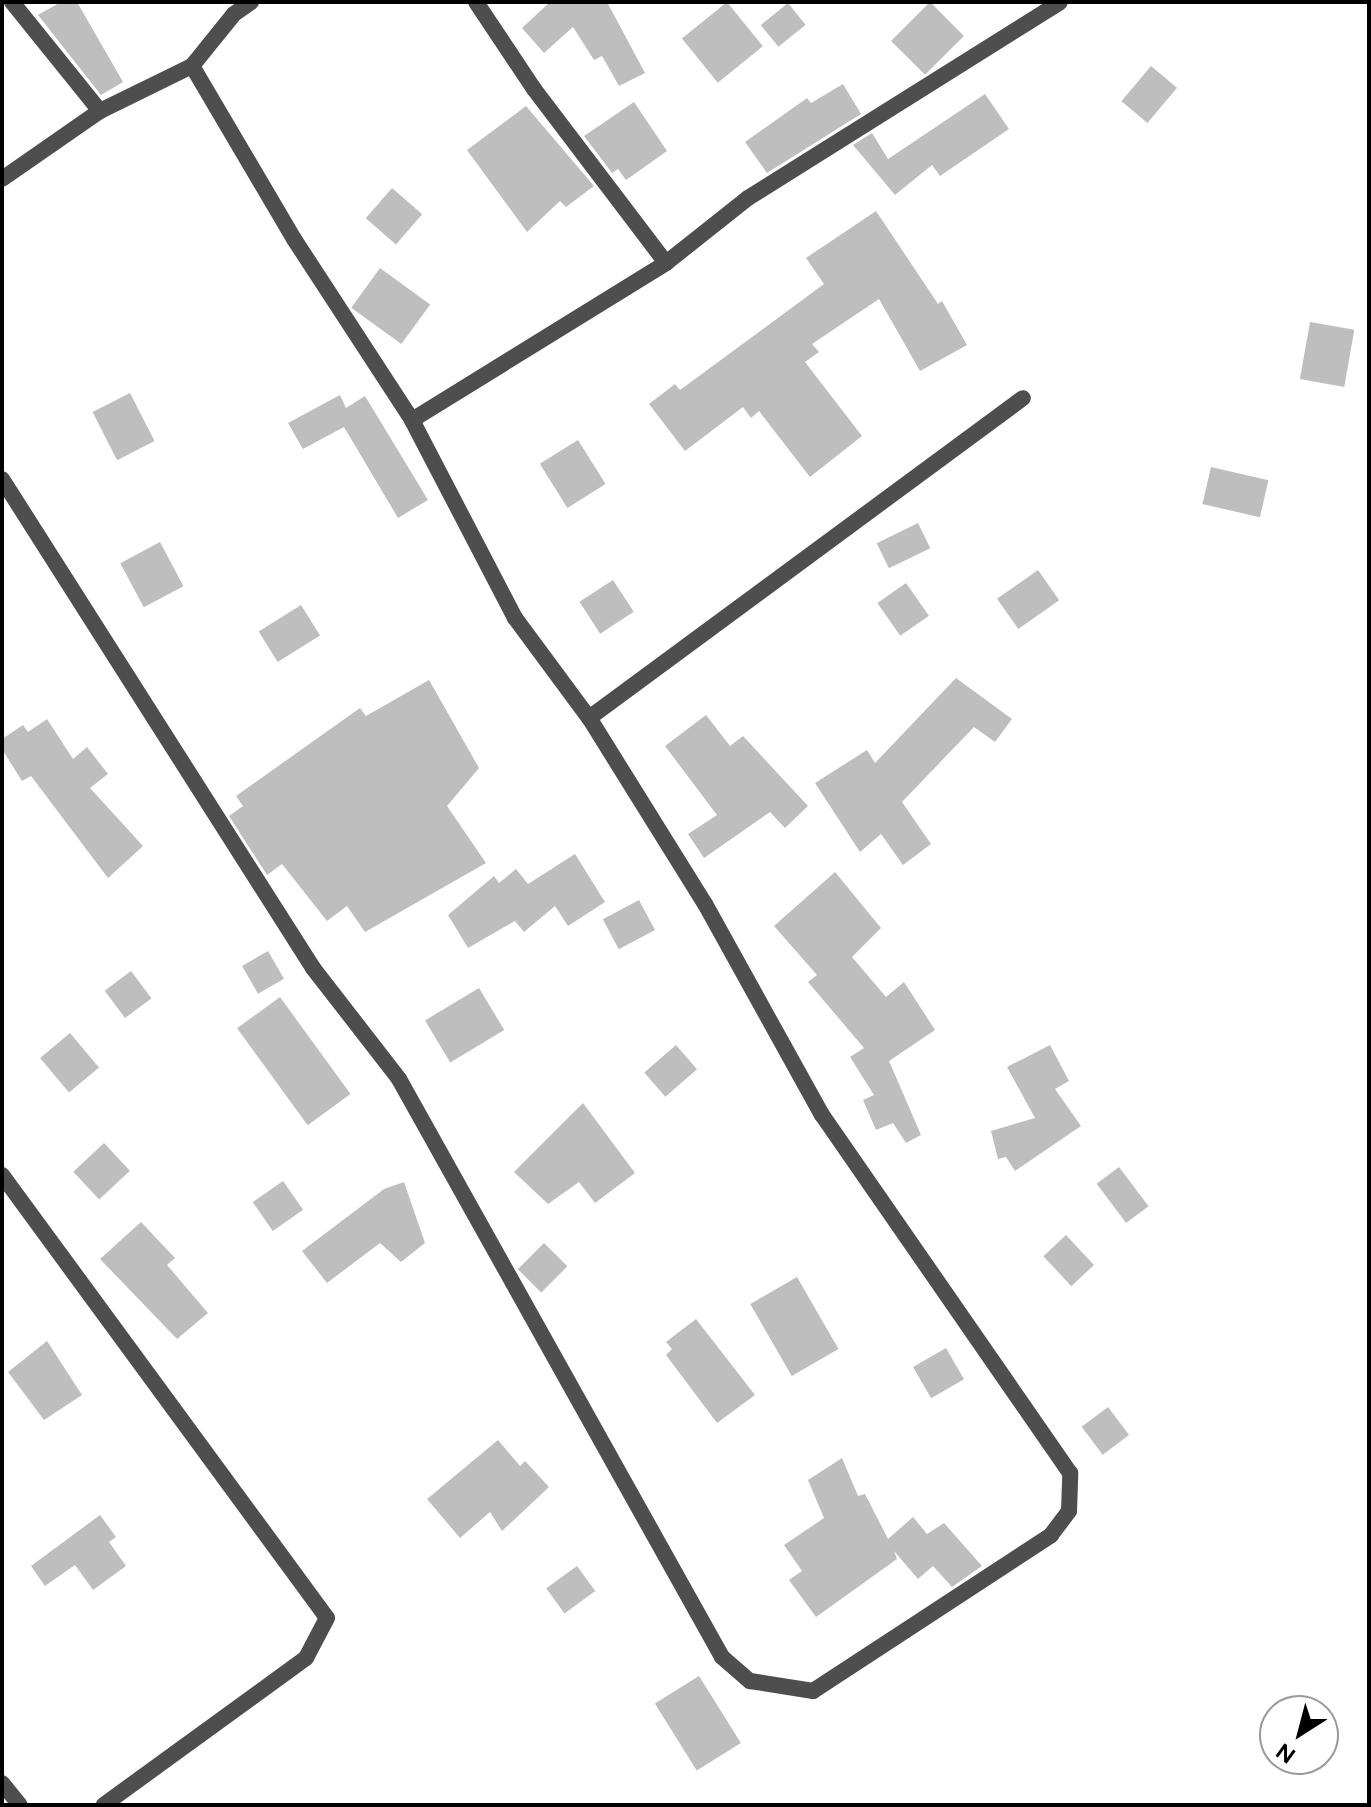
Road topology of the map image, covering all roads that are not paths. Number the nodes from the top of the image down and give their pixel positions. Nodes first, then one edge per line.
1 (12, 2) edge
2 (251, 2) edge
3 (476, 2) edge
4 (1060, 2) edge
5 (228, 8) edge
6 (192, 66) junction
7 (100, 111) junction
8 (2, 179) edge
9 (666, 263) junction
10 (1023, 398) dead end
11 (412, 420) junction
12 (2, 479) edge
13 (589, 718) junction
14 (2, 1175) edge
15 (2, 1783) edge
16 (20, 1805) edge
17 (104, 1805) edge

1 - 7 street
2 - 5 street
3 - 9 street
4 - 9 street
5 - 6 street
6 - 7 street
6 - 11 street
7 - 8 street
9 - 11 street
10 - 13 street
11 - 13 street
12 - 13 street
14 - 17 street
15 - 16 street

